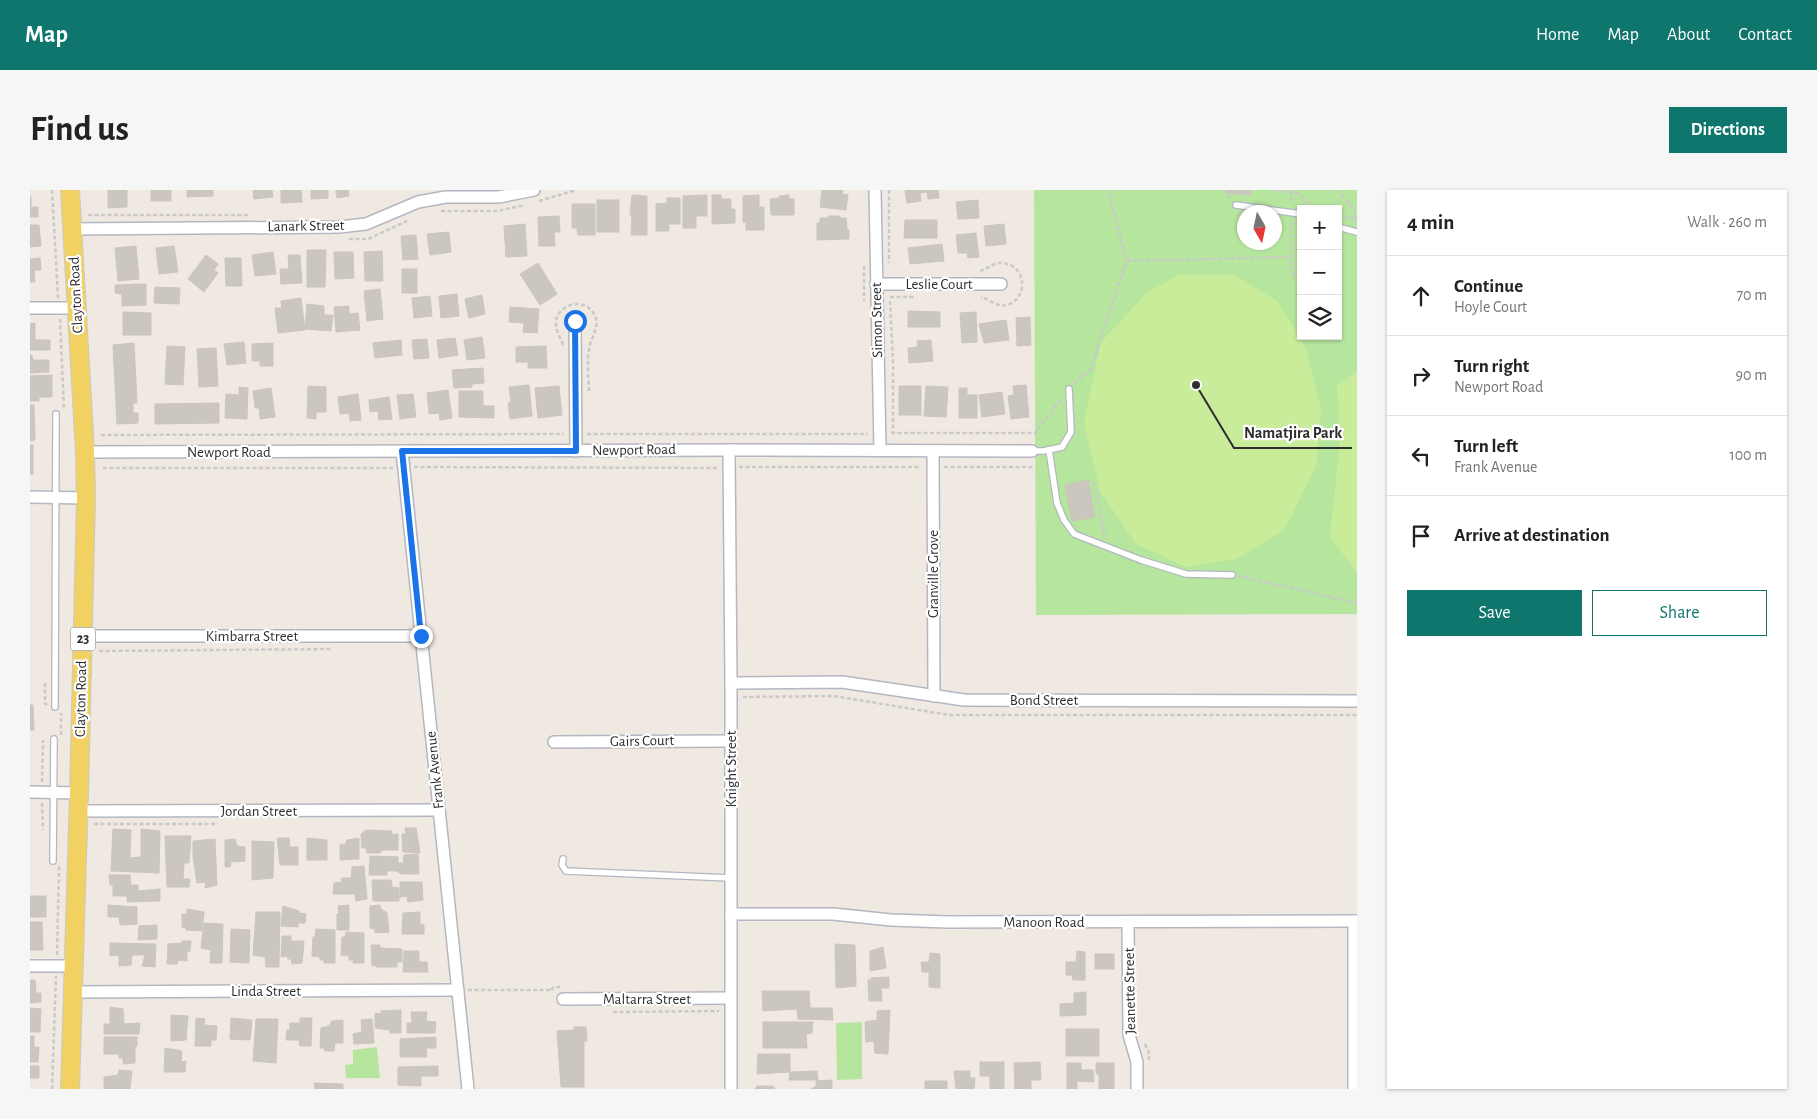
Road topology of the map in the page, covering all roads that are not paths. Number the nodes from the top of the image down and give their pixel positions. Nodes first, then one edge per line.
1 (70, 190) edge
2 (534, 190) edge
3 (875, 190) edge
4 (1236, 205) dead end
5 (1297, 213) edge
6 (1342, 228) edge
7 (72, 229) junction
8 (1357, 232) edge
9 (876, 284) junction
10 (1001, 284) dead end
11 (30, 308) edge
12 (77, 308) junction
13 (575, 321) dead end
14 (1069, 389) road end
15 (56, 414) dead end
16 (729, 450) junction
17 (880, 450) junction
18 (1049, 450) junction
19 (402, 451) junction
20 (576, 451) junction
21 (933, 451) junction
22 (1032, 451) joint
23 (85, 452) junction
24 (30, 497) edge
25 (56, 497) junction
26 (86, 498) junction
27 (1232, 575) road end
28 (83, 636) junction
29 (421, 636) junction
30 (732, 683) junction
31 (934, 696) junction
32 (1357, 701) edge
33 (54, 707) dead end
34 (54, 739) dead end
35 (730, 741) junction
36 (554, 742) dead end
37 (30, 792) edge
38 (53, 792) junction
39 (79, 793) junction
40 (439, 810) junction
41 (79, 811) junction
42 (563, 859) dead end
43 (53, 861) dead end
44 (730, 878) junction
45 (731, 914) junction
46 (1356, 921) edge
47 (1128, 922) junction
48 (30, 966) edge
49 (74, 966) junction
50 (458, 990) junction
51 (74, 992) junction
52 (730, 998) junction
53 (563, 999) road end
54 (70, 1089) edge
55 (468, 1089) edge
56 (731, 1089) edge
57 (1137, 1089) edge
58 (1354, 1089) edge

1 - 7 main road, Clayton Road / 23
2 - 7 street, Lanark Street
3 - 9 street, Simon Street
4 - 5 lane
6 - 8 lane
7 - 12 main road, Clayton Road / 23
9 - 10 street, Leslie Court
9 - 17 street, Simon Street
11 - 12 street
12 - 23 main road, Clayton Road / 23
13 - 20 street
14 - 18 lane
15 - 25 lane
16 - 17 street, Newport Road
16 - 20 street, Newport Road
16 - 30 street, Knight Street
17 - 21 street, Newport Road
18 - 22 lane
18 - 27 lane
19 - 20 street, Newport Road
19 - 23 street, Newport Road
19 - 29 street, Frank Avenue
21 - 22 street, Newport Road
21 - 31 street, Granville Grove
23 - 26 main road, Clayton Road / 23
24 - 25 street
25 - 26 street
25 - 33 lane
26 - 28 main road, Clayton Road / 23
28 - 29 street, Kimbarra Street
28 - 39 main road, Clayton Road / 23
29 - 40 street, Frank Avenue
30 - 31 street, Bond Street
30 - 35 street, Knight Street
31 - 32 street, Bond Street
34 - 38 lane
35 - 36 street, Gairs Court
35 - 44 street, Knight Street
37 - 38 street
38 - 39 street
38 - 43 lane
39 - 41 main road, Clayton Road / 23
40 - 41 street, Jordan Street
40 - 50 street, Frank Avenue
41 - 49 main road, Clayton Road / 23
42 - 44 lane
44 - 45 street, Knight Street
45 - 47 street, Manoon Road
45 - 52 street, Knight Street
46 - 47 street, Manoon Road
46 - 58 street
47 - 57 street, Jeanette Street
48 - 49 street
49 - 51 main road, Clayton Road / 23
50 - 51 street, Linda Street
50 - 55 street, Frank Avenue
51 - 54 main road, Clayton Road / 23
52 - 53 street, Maltarra Street
52 - 56 street, Knight Street

